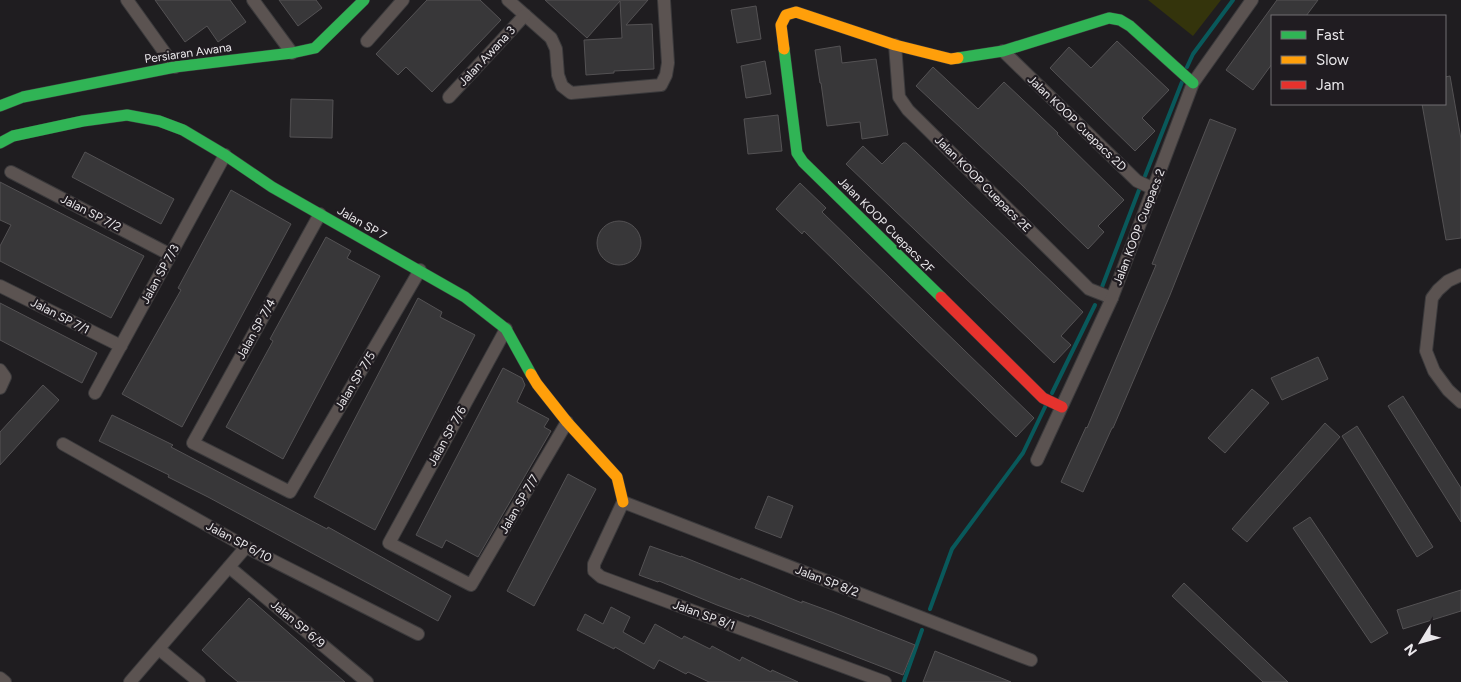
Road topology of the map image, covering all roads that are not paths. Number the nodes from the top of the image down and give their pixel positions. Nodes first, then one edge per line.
1 (127, 0) edge
2 (253, 0) edge
3 (364, 0) edge
4 (403, 0) edge
5 (508, 0) edge
6 (664, 0) edge
7 (1252, 0) edge
8 (525, 15) junction
9 (367, 41) dead end
10 (895, 46) junction
11 (1003, 51) junction
12 (292, 53) junction
13 (176, 67) junction
14 (1193, 83) junction
15 (449, 97) dead end
16 (0, 106) edge
17 (0, 143) edge
18 (225, 155) junction
19 (11, 172) dead end
20 (1154, 189) junction
21 (320, 214) junction
22 (171, 255) junction
23 (420, 270) junction
24 (1461, 276) edge
25 (0, 286) edge
26 (1112, 298) junction
27 (506, 329) junction
28 (121, 346) junction
29 (95, 393) dead end
30 (1461, 402) edge
31 (1062, 407) junction
32 (567, 422) junction
33 (62, 444) dead end
34 (1037, 460) dead end
35 (290, 492) joint
36 (623, 502) junction
37 (246, 547) junction
38 (229, 567) junction
39 (472, 585) joint
40 (418, 634) dead end
41 (159, 649) junction
42 (1031, 660) dead end
43 (0, 678) edge
44 (5, 682) edge
45 (130, 682) edge
46 (199, 682) edge
47 (367, 682) edge
48 (885, 682) edge

1 - 13 street
2 - 12 street
3 - 12 street, Persiaran Awana
4 - 9 street
5 - 8 street
6 - 8 street
7 - 14 street, Jalan KOOP Cuepacs 2
8 - 15 street, Jalan Awana 3
10 - 11 street
10 - 26 street, Jalan KOOP Cuepacs 2E
10 - 31 street, Jalan KOOP Cuepacs 2F
11 - 14 street
11 - 20 street, Jalan KOOP Cuepacs 2D
12 - 13 street, Persiaran Awana
13 - 16 street, Persiaran Awana
14 - 20 street, Jalan KOOP Cuepacs 2
17 - 18 street, Jalan SP 7
18 - 21 street, Jalan SP 7
18 - 22 street, Jalan SP 7/3
19 - 22 street, Jalan SP 7/2
20 - 26 street, Jalan KOOP Cuepacs 2
21 - 23 street, Jalan SP 7
21 - 35 street, Jalan SP 7/4
22 - 28 street, Jalan SP 7/3
23 - 27 street, Jalan SP 7
23 - 35 street, Jalan SP 7/5
24 - 30 street
25 - 28 street, Jalan SP 7/1
26 - 31 street, Jalan KOOP Cuepacs 2
27 - 32 street, Jalan SP 7
27 - 39 street, Jalan SP 7/6
28 - 29 street, Jalan SP 7/3
31 - 34 street, Jalan KOOP Cuepacs 2
32 - 36 street, Jalan SP 7
32 - 39 street, Jalan SP 7/7
33 - 37 street, Jalan SP 6/10
36 - 42 street, Jalan SP 8/2
36 - 48 street, Jalan SP 8/1
37 - 38 street
37 - 40 street, Jalan SP 6/10
38 - 41 street
38 - 47 street, Jalan SP 6/9
41 - 45 street
41 - 46 street
43 - 44 street

